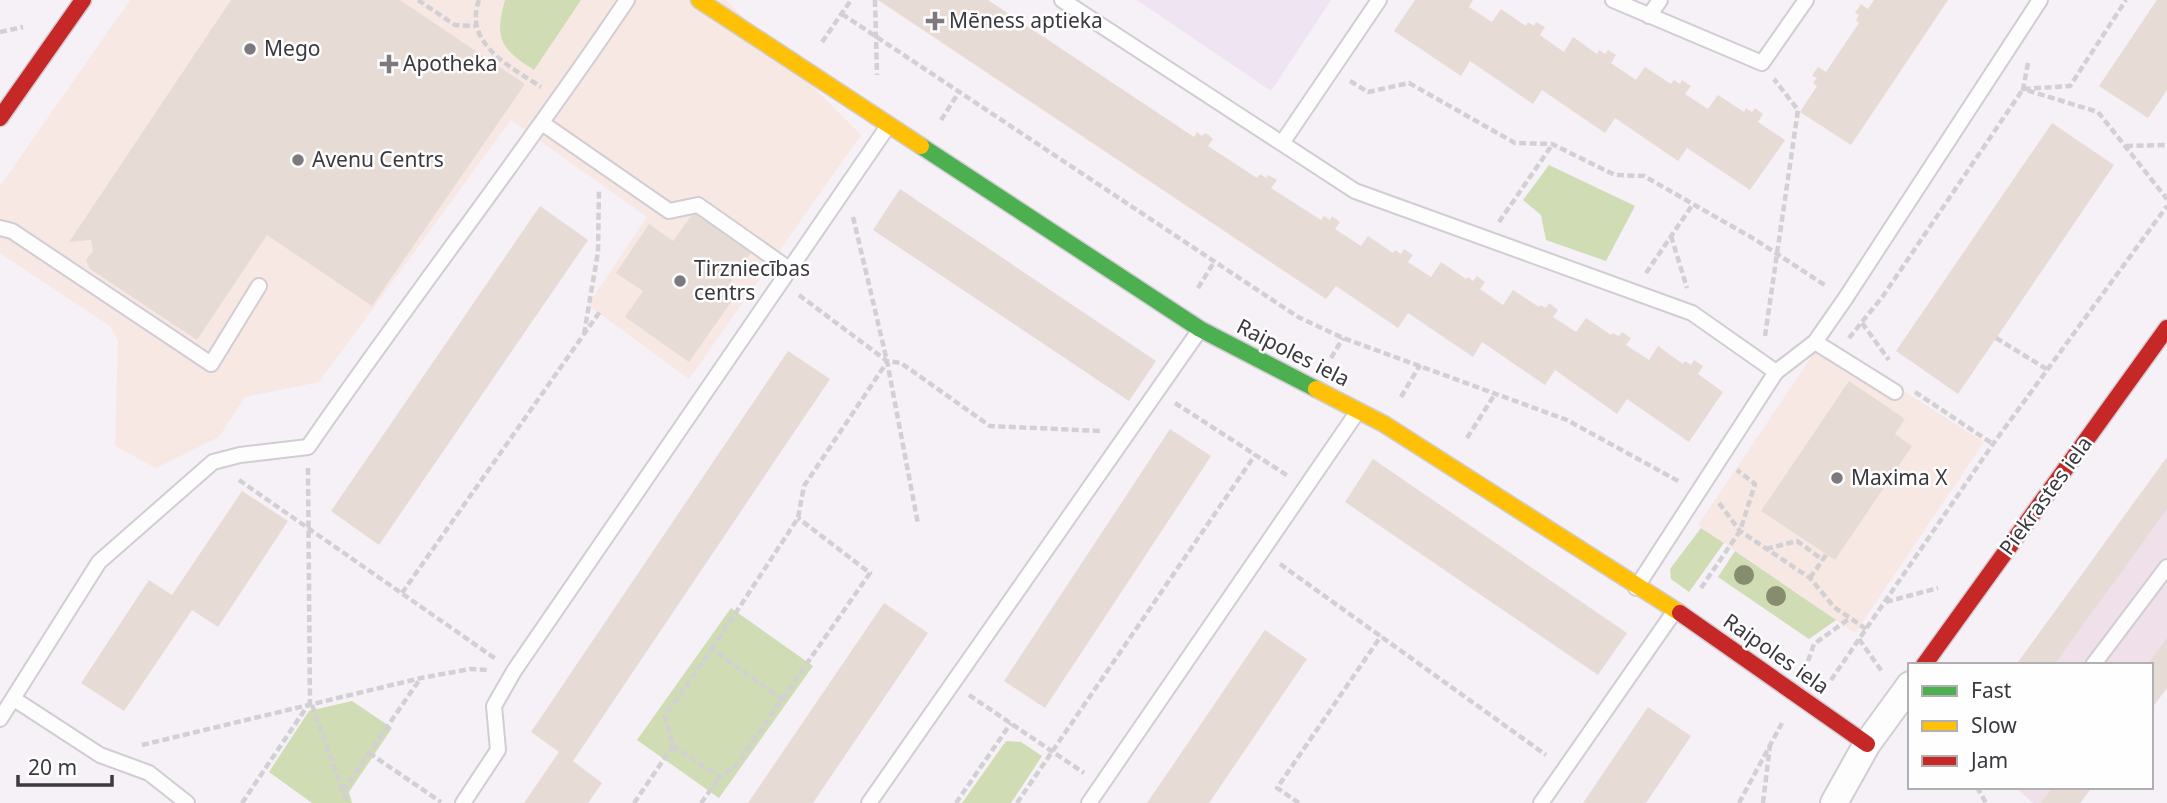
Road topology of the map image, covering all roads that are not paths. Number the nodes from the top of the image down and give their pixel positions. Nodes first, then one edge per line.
1 (83, 0) edge
2 (627, 0) edge
3 (699, 0) edge
4 (1062, 0) edge
5 (1379, 0) edge
6 (1614, 0) edge
7 (1660, 0) edge
8 (1806, 0) edge
9 (2040, 0) edge
10 (1650, 16) junction
11 (0, 118) edge
12 (542, 123) junction
13 (888, 126) junction
14 (1282, 143) junction
15 (0, 228) edge
16 (785, 275) junction
17 (259, 286) dead end
18 (1200, 328) junction
19 (2167, 328) edge
20 (1815, 342) junction
21 (1776, 372) junction
22 (1895, 392) road end
23 (1358, 411) junction
24 (2167, 567) edge
25 (1636, 589) junction
26 (1679, 613) junction
27 (1925, 663) edge
28 (2095, 663) edge
29 (1908, 688) edge
30 (14, 699) junction
31 (0, 719) edge
32 (1867, 744) junction
33 (187, 803) edge
34 (463, 803) edge
35 (869, 803) edge
36 (1089, 803) edge
37 (1541, 803) edge
38 (1834, 803) edge

1 - 11 street
2 - 12 lane
3 - 13 street, Raipoles iela
4 - 14 lane
5 - 14 lane
6 - 10 lane
7 - 10 lane
8 - 10 lane
9 - 20 lane
12 - 16 lane
12 - 30 lane
13 - 16 lane
13 - 18 street, Raipoles iela
14 - 21 lane
15 - 17 lane
16 - 34 lane
18 - 23 street, Raipoles iela
18 - 35 lane
19 - 27 street, Piekrastes iela
20 - 21 lane
20 - 22 lane
21 - 25 lane
23 - 25 street, Raipoles iela
23 - 36 lane
24 - 28 lane
25 - 26 street, Raipoles iela
26 - 32 street, Raipoles iela
26 - 37 lane
29 - 32 street
30 - 31 lane
30 - 33 lane
32 - 38 street

